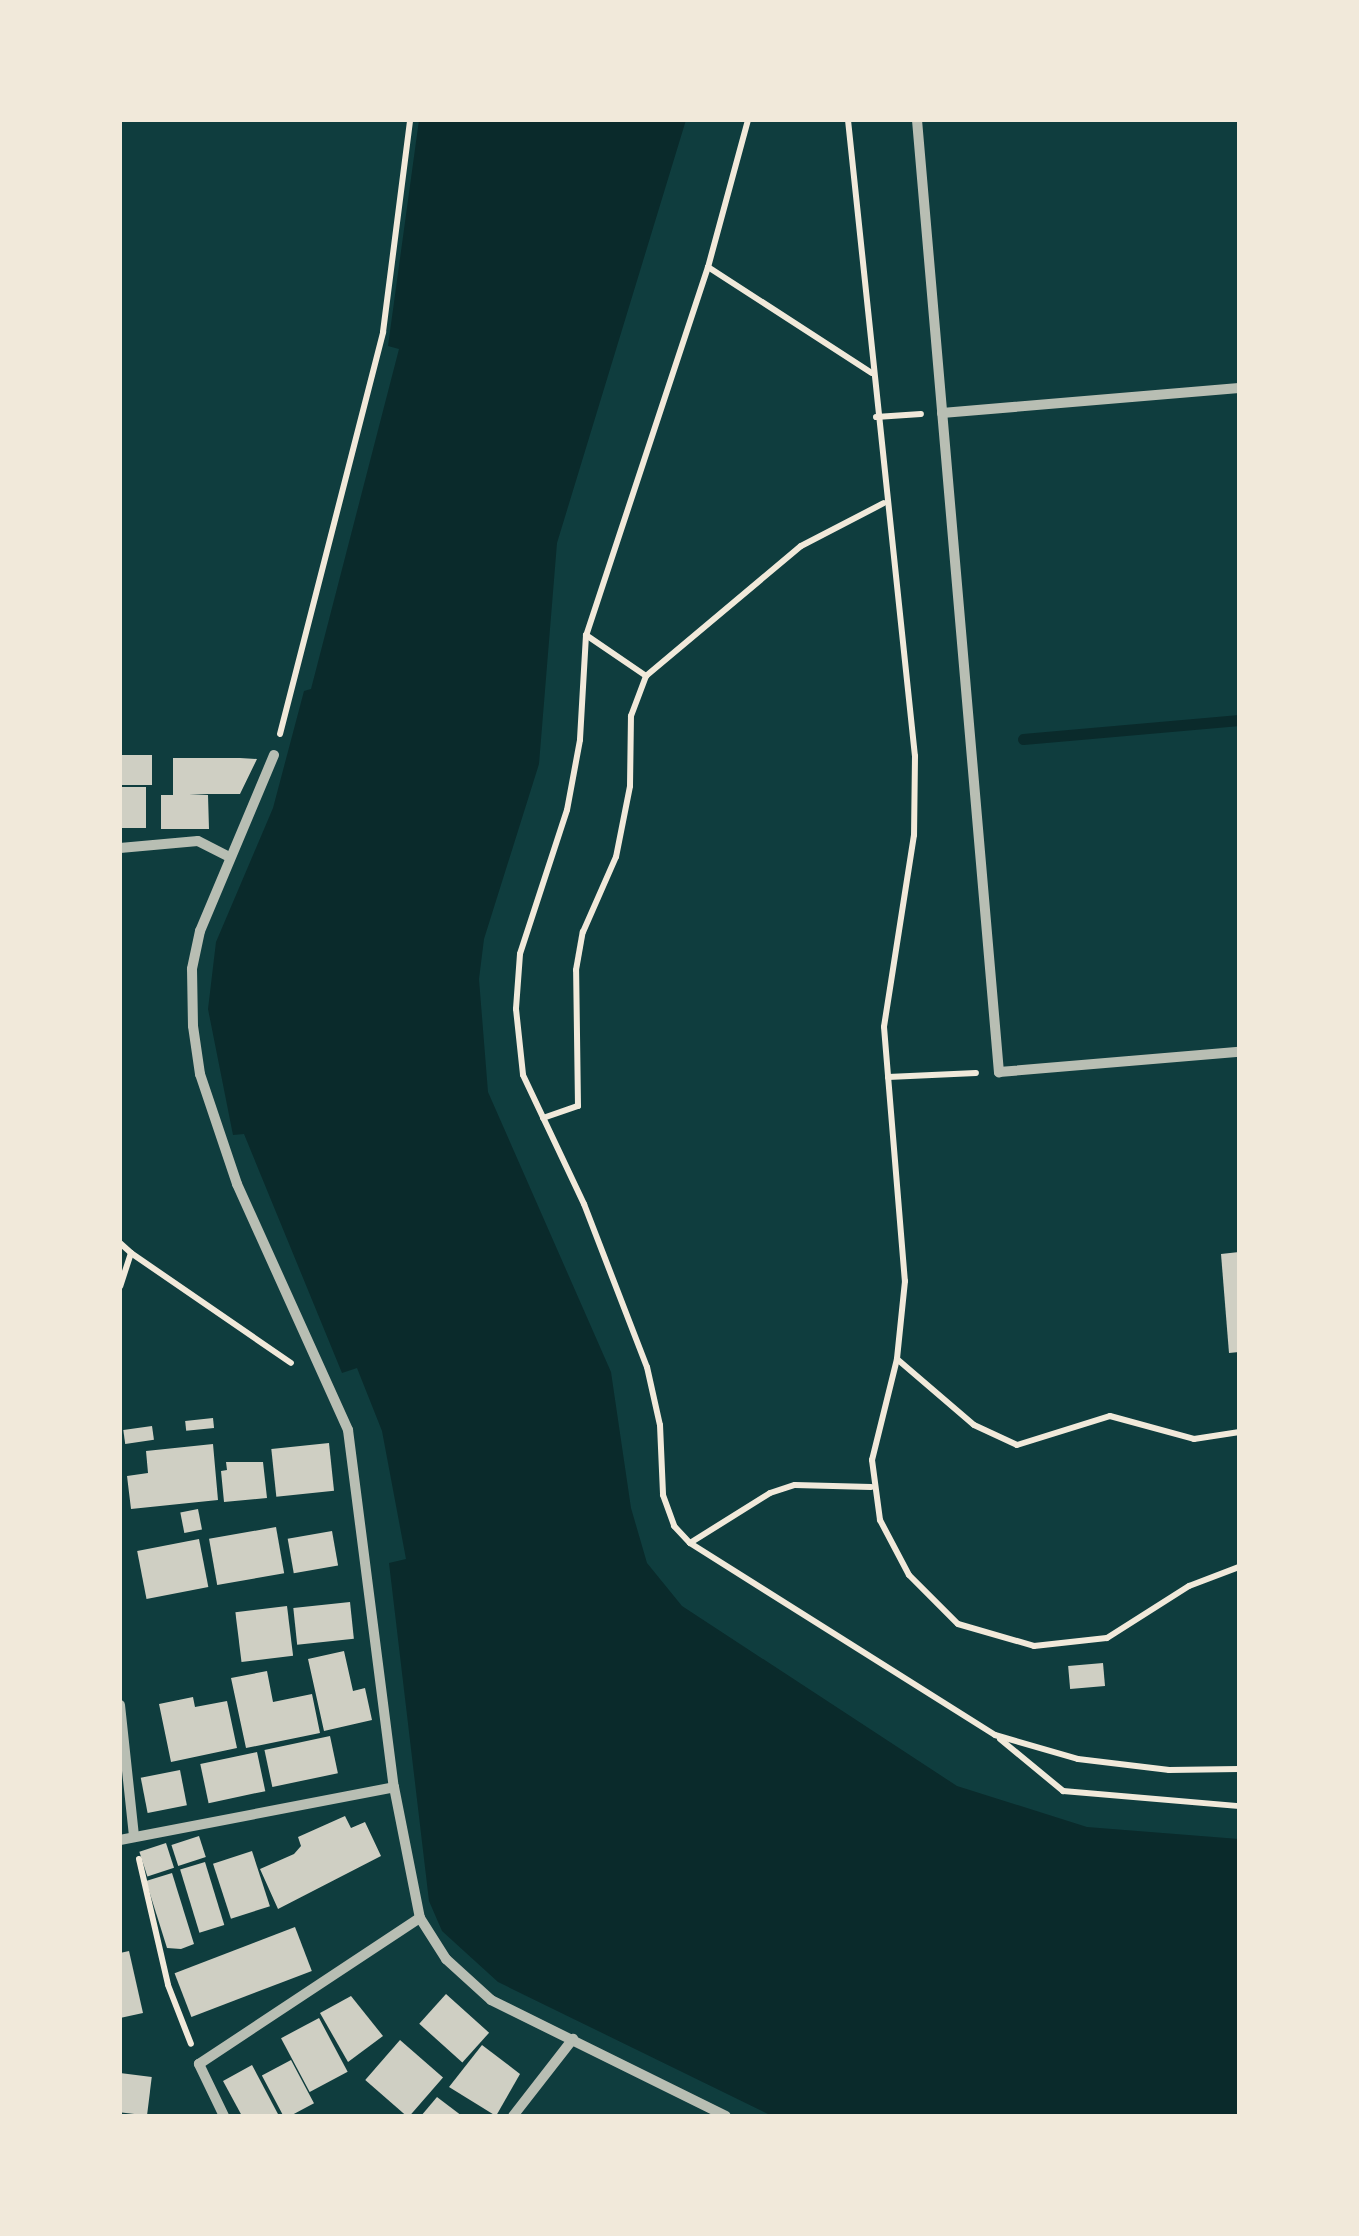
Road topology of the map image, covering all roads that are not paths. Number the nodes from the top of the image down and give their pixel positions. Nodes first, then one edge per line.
1 (917, 120) edge
2 (1239, 388) edge
3 (942, 413) junction
4 (274, 755) road end
5 (120, 848) edge
6 (230, 857) junction
7 (1239, 1052) edge
8 (120, 1705) edge
9 (394, 1787) junction
10 (134, 1835) junction
11 (120, 1840) edge
12 (420, 1918) junction
13 (573, 2039) junction
14 (224, 2116) edge
15 (513, 2116) edge
16 (726, 2116) edge

1 - 3 street
2 - 3 street
3 - 7 street
4 - 6 street
5 - 6 street
6 - 9 street
8 - 10 street
9 - 10 street
9 - 12 street
10 - 11 street
12 - 13 street
12 - 14 street
13 - 15 street
13 - 16 street

